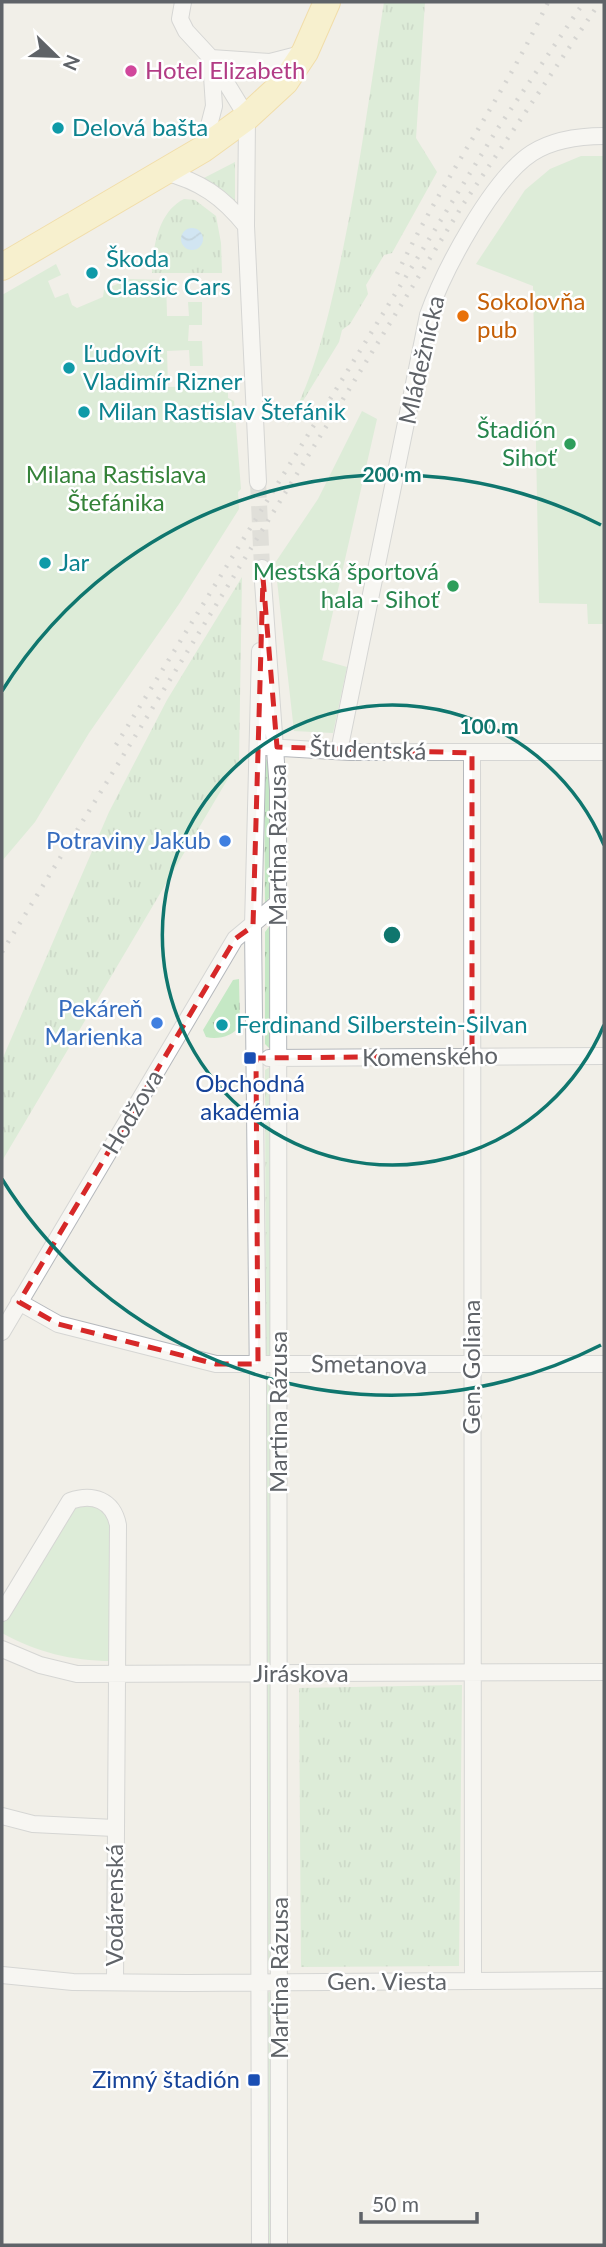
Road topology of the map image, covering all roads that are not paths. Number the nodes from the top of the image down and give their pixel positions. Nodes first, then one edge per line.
1 (183, 2) edge
2 (327, 2) edge
3 (306, 52) junction
4 (211, 58) junction
5 (247, 117) junction
6 (604, 136) edge
7 (204, 149) junction
8 (164, 172) junction
9 (246, 226) junction
10 (13, 261) edge
11 (258, 482) tunnel mouth
12 (257, 747) junction
13 (277, 747) junction
14 (339, 751) junction
15 (604, 752) edge
16 (472, 753) junction
17 (278, 902) junction
18 (254, 926) junction
19 (472, 1056) junction
20 (604, 1056) edge
21 (256, 1058) junction
22 (278, 1058) junction
23 (19, 1302) junction
24 (2, 1332) edge
25 (258, 1364) junction
26 (279, 1364) junction
27 (604, 1364) edge
28 (473, 1366) junction
29 (2, 1614) edge
30 (2, 1649) edge
31 (604, 1672) edge
32 (472, 1673) junction
33 (116, 1674) junction
34 (258, 1675) junction
35 (279, 1675) junction
36 (2, 1816) edge
37 (114, 1828) junction
38 (2, 1975) edge
39 (604, 1980) edge
40 (473, 1981) junction
41 (115, 1982) junction
42 (259, 1983) junction
43 (280, 1983) junction
44 (260, 2245) edge
45 (279, 2245) edge

1 - 4 street
2 - 3 main road
3 - 4 street
3 - 5 main road
4 - 5 street
4 - 7 street
5 - 7 main road
5 - 9 street
6 - 14 street, Mládežnícka
7 - 8 main road
8 - 9 street
8 - 10 main road
9 - 11 street
12 - 13 street, Študentská
12 - 13 street, Martina Rázusa
12 - 18 street, Martina Rázusa
13 - 14 street, Študentská
13 - 17 street, Martina Rázusa
14 - 16 street, Študentská
15 - 16 street, Študentská
16 - 19 street, Gen. Goliana
17 - 18 street, Hodžova
17 - 22 street, Martina Rázusa
18 - 21 street, Martina Rázusa
18 - 23 street, Hodžova
19 - 20 street, Komenského
19 - 22 street, Komenského
19 - 28 street, Gen. Goliana
21 - 22 street, Komenského
21 - 25 street, Martina Rázusa
22 - 26 street, Martina Rázusa
23 - 24 street, Hodžova
23 - 25 street, Smetanova
25 - 26 street, Smetanova
25 - 34 street, Martina Rázusa
26 - 28 street, Smetanova
26 - 35 street, Martina Rázusa
27 - 28 street, Smetanova
28 - 32 street, Gen. Goliana
29 - 33 street, Vodárenská
30 - 33 street, Jiráskova
31 - 32 street, Jiráskova
32 - 35 street, Jiráskova
32 - 40 street, Gen. Goliana
33 - 34 street, Jiráskova
33 - 37 street, Vodárenská
34 - 35 street, Jiráskova
34 - 42 street, Martina Rázusa
35 - 43 street, Martina Rázusa
36 - 37 street, Vodárenská
37 - 41 street, Vodárenská
38 - 41 street, Gen. Viesta
39 - 40 street, Gen. Viesta
40 - 43 street, Gen. Viesta
41 - 42 street, Gen. Viesta
42 - 43 street, Gen. Viesta
42 - 44 street, Martina Rázusa
43 - 45 street, Martina Rázusa

